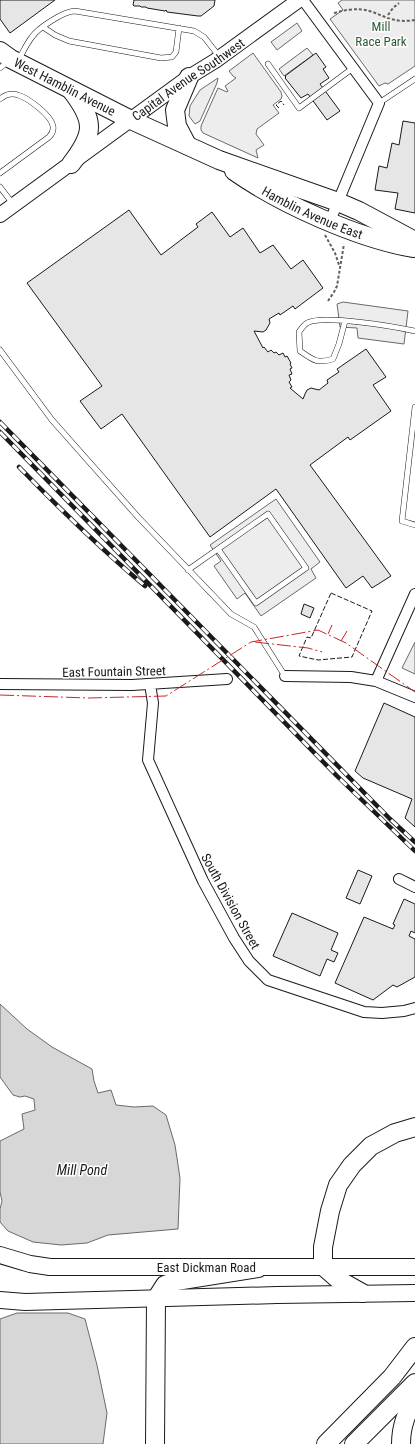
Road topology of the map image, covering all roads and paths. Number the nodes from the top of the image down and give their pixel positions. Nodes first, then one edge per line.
1 (298, 0) edge
2 (303, 0) edge
3 (399, 3) dead end
4 (346, 7) dead end
5 (334, 13) dead end
6 (415, 20) edge
7 (43, 27) junction
8 (179, 28) junction
9 (220, 57) junction
10 (7, 60) edge
11 (268, 64) dead end
12 (352, 68) junction
13 (189, 77) junction
14 (415, 79) edge
15 (69, 88) junction
16 (0, 98) edge
17 (379, 103) junction
18 (131, 120) junction
19 (187, 145) junction
20 (219, 160) junction
21 (71, 164) junction
22 (0, 173) edge
23 (0, 187) edge
24 (338, 202) junction
25 (14, 205) junction
26 (0, 215) edge
27 (326, 227) junction
28 (415, 241) edge
29 (344, 242) dead end
30 (415, 248) edge
31 (339, 267) junction
32 (328, 301) dead end
33 (345, 321) junction
34 (415, 331) edge
35 (0, 350) edge
36 (415, 407) edge
37 (415, 525) edge
38 (218, 549) junction
39 (188, 570) junction
40 (415, 594) edge
41 (285, 676) joint
42 (227, 679) dead end
43 (376, 681) junction
44 (0, 684) edge
45 (150, 684) junction
46 (415, 697) edge
47 (399, 879) dead end
48 (415, 888) edge
49 (415, 1008) edge
50 (415, 1127) edge
51 (0, 1255) edge
52 (323, 1266) junction
53 (415, 1267) edge
54 (258, 1268) junction
55 (362, 1293) junction
56 (415, 1293) edge
57 (156, 1299) junction
58 (0, 1300) edge
59 (415, 1348) edge
60 (415, 1383) edge
61 (415, 1397) edge
62 (155, 1444) edge
63 (326, 1444) edge
64 (354, 1444) edge
65 (401, 1444) edge

1 - 9 street, Capital Avenue Southwest
2 - 12 street
3 - 6 path
4 - 5 path
7 - 8 lane
7 - 8 lane
7 - 10 lane
8 - 9 lane
9 - 13 street, Capital Avenue Southwest
10 - 15 highway, West Hamblin Avenue
11 - 12 lane
12 - 17 street
13 - 18 street, Capital Avenue Southwest
13 - 19 highway
14 - 17 lane
15 - 18 highway, West Hamblin Avenue
15 - 21 highway
16 - 22 lane
17 - 24 street
18 - 19 highway, Hamblin Avenue East
18 - 21 street, Capital Avenue Southwest
19 - 20 highway, Hamblin Avenue East
20 - 24 highway, Hamblin Avenue East
20 - 27 highway, Hamblin Avenue East
21 - 25 street, Capital Avenue Southwest
23 - 25 lane
24 - 27 street
24 - 28 highway, Hamblin Avenue East
25 - 26 street, Capital Avenue Southwest
27 - 30 highway, Hamblin Avenue East
27 - 31 path
29 - 31 path
31 - 32 path
33 - 33 lane
33 - 34 lane
35 - 39 lane
36 - 37 lane
38 - 38 lane
38 - 39 lane
39 - 41 lane
40 - 43 street
41 - 43 street
42 - 45 street, East Fountain Street
43 - 46 street
44 - 45 street, East Fountain Street
45 - 49 street, South Division Street
47 - 48 street
50 - 52 highway
51 - 54 main road, East Dickman Road
52 - 53 main road, East Dickman Road
52 - 54 main road, East Dickman Road
52 - 55 highway
54 - 57 highway
55 - 56 main road
55 - 57 main road
57 - 58 main road
57 - 62 highway
59 - 63 highway
60 - 64 highway
61 - 65 highway

